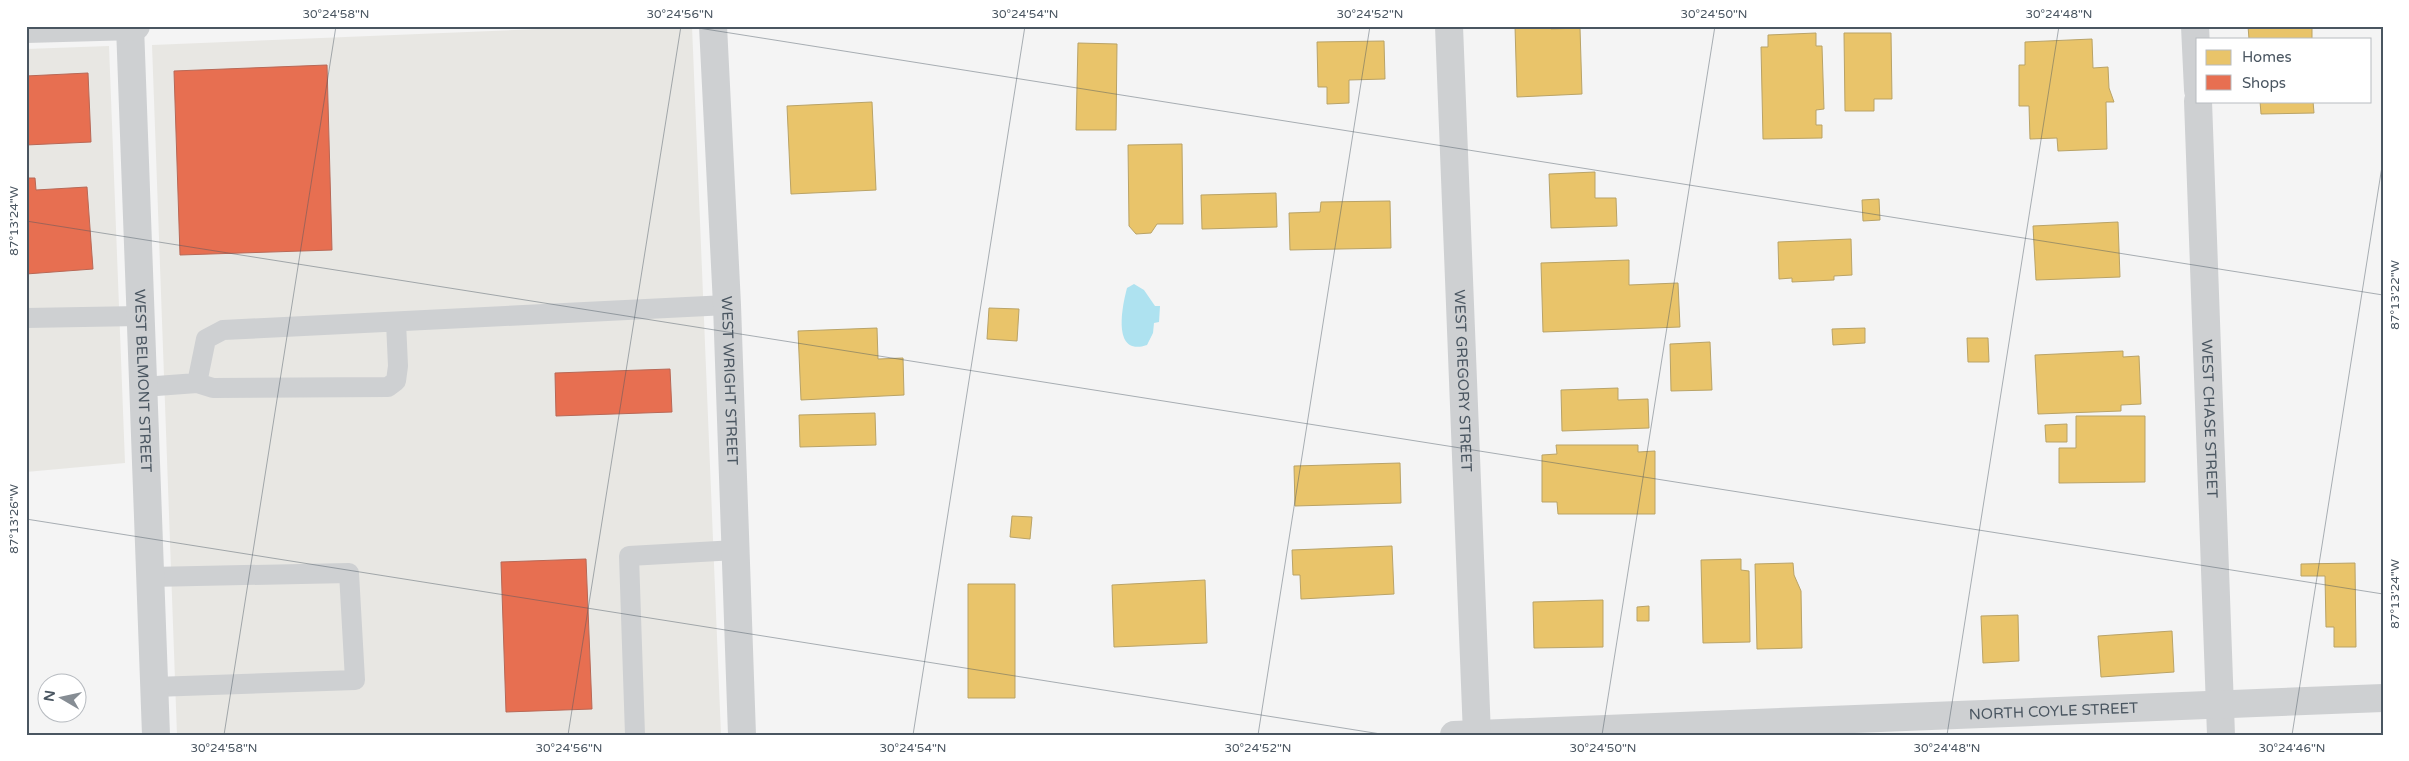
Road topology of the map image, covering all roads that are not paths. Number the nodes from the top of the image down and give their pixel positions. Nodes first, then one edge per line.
1 (130, 26) edge
2 (136, 26) edge
3 (714, 26) edge
4 (1449, 26) edge
5 (2195, 26) edge
6 (26, 30) edge
7 (2196, 47) edge
8 (2198, 102) edge
9 (727, 305) junction
10 (140, 316) junction
11 (26, 318) edge
12 (396, 322) junction
13 (197, 384) junction
14 (144, 387) junction
15 (736, 550) junction
16 (150, 577) junction
17 (154, 687) junction
18 (2383, 698) edge
19 (2220, 704) junction
20 (1469, 734) edge
21 (156, 735) edge
22 (635, 735) edge
23 (742, 735) edge
24 (2221, 735) edge

1 - 2 street
1 - 6 street
1 - 10 street, WEST BELMONT STREET
3 - 9 street, WEST WRIGHT STREET
4 - 20 street, WEST GREGORY STREET
5 - 7 street
8 - 19 street, WEST CHASE STREET
9 - 12 lane
9 - 15 street, WEST WRIGHT STREET
10 - 11 lane
10 - 14 street, WEST BELMONT STREET
12 - 13 lane
12 - 13 lane
13 - 14 lane
14 - 16 street, WEST BELMONT STREET
15 - 22 lane
15 - 23 street, WEST WRIGHT STREET
16 - 17 street, WEST BELMONT STREET
16 - 17 lane
17 - 21 street, WEST BELMONT STREET
18 - 19 street, NORTH COYLE STREET
19 - 20 street, NORTH COYLE STREET
19 - 24 street, WEST CHASE STREET

